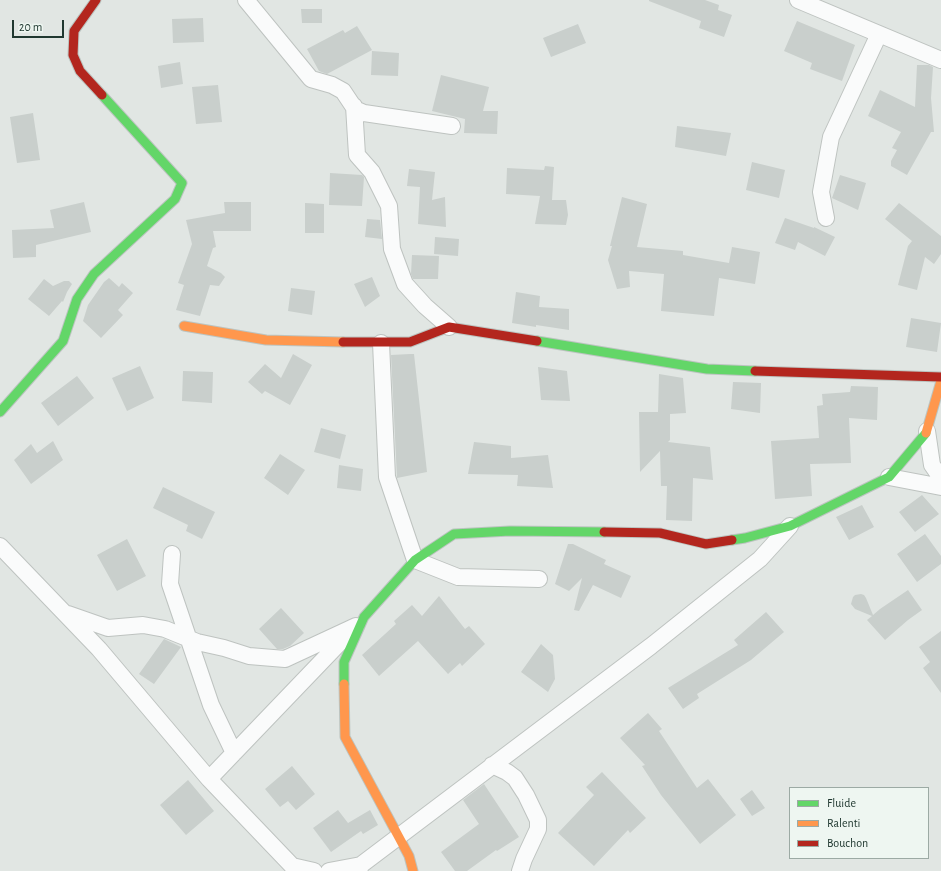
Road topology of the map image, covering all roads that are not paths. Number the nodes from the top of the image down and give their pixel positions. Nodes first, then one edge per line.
1 (96, 0) edge
2 (246, 0) edge
3 (798, 0) edge
4 (879, 34) junction
5 (941, 60) edge
6 (354, 106) junction
7 (452, 126) dead end
8 (826, 218) dead end
9 (184, 326) dead end
10 (449, 327) junction
11 (381, 343) junction
12 (941, 377) edge
13 (941, 381) edge
14 (0, 412) edge
15 (927, 431) junction
16 (889, 477) junction
17 (941, 478) edge
18 (941, 487) edge
19 (790, 526) junction
20 (0, 546) edge
21 (172, 554) dead end
22 (415, 560) junction
23 (539, 579) dead end
24 (64, 613) junction
25 (360, 621) junction
26 (188, 638) junction
27 (234, 753) junction
28 (492, 765) junction
29 (209, 778) junction
30 (398, 836) junction
31 (360, 868) edge
32 (295, 869) edge
33 (314, 871) edge
34 (329, 871) edge
35 (413, 871) edge
36 (520, 871) edge

1 - 14 street
2 - 6 street
3 - 4 street
4 - 5 street
4 - 8 street
6 - 7 street
6 - 10 street
9 - 11 street
10 - 11 street
10 - 12 street
11 - 22 street
13 - 15 street
15 - 16 street
15 - 17 street
16 - 18 street
16 - 19 street
19 - 22 street
19 - 28 street
20 - 24 street
21 - 26 street
22 - 23 street
22 - 25 street
24 - 26 street
24 - 29 street
25 - 26 street
25 - 27 street
25 - 30 street
26 - 27 street
27 - 29 street
28 - 30 street
28 - 36 street
29 - 32 street
30 - 31 street
30 - 35 street
31 - 34 street
32 - 33 street

